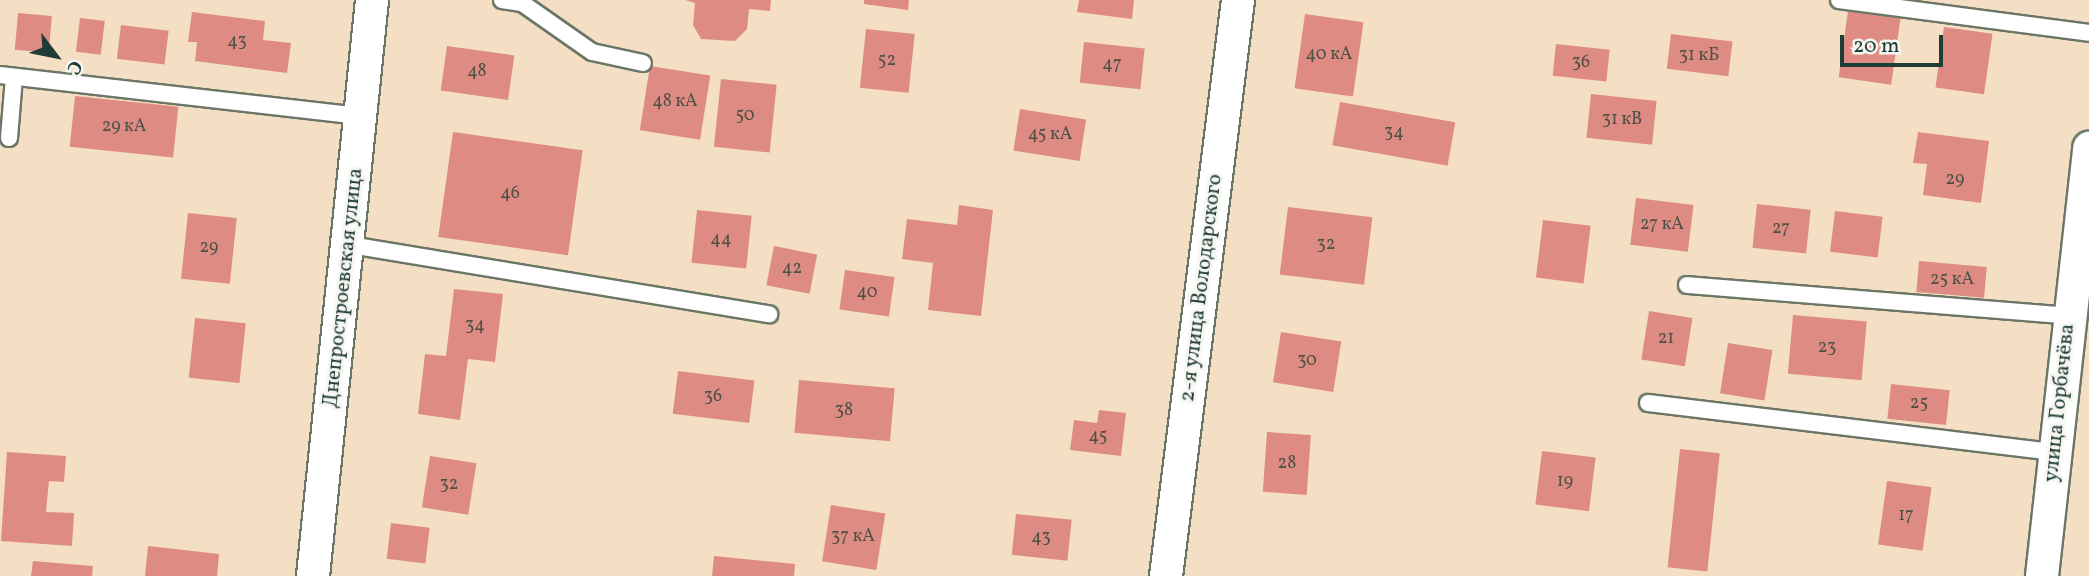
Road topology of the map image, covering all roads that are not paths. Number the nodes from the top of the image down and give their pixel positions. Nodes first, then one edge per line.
1 (372, 0) edge
2 (502, 0) edge
3 (1238, 0) edge
4 (1839, 0) edge
5 (2089, 33) edge
6 (643, 63) dead end
7 (7, 76) edge
8 (360, 116) junction
9 (9, 138) dead end
10 (2089, 148) edge
11 (350, 245) junction
12 (1687, 285) dead end
13 (769, 314) dead end
14 (2069, 316) junction
15 (1648, 403) dead end
16 (2054, 452) junction
17 (313, 576) edge
18 (1166, 576) edge
19 (2042, 576) edge

1 - 8 street, Днепростроевская улица
2 - 6 lane
3 - 18 street, 2-я улица Володарского
4 - 5 lane
7 - 8 lane
7 - 9 lane
8 - 11 street, Днепростроевская улица
10 - 14 street, улица Горбачёва
11 - 13 lane
11 - 17 street, Днепростроевская улица
12 - 14 lane
14 - 16 street, улица Горбачёва
15 - 16 lane
16 - 19 street, улица Горбачёва

